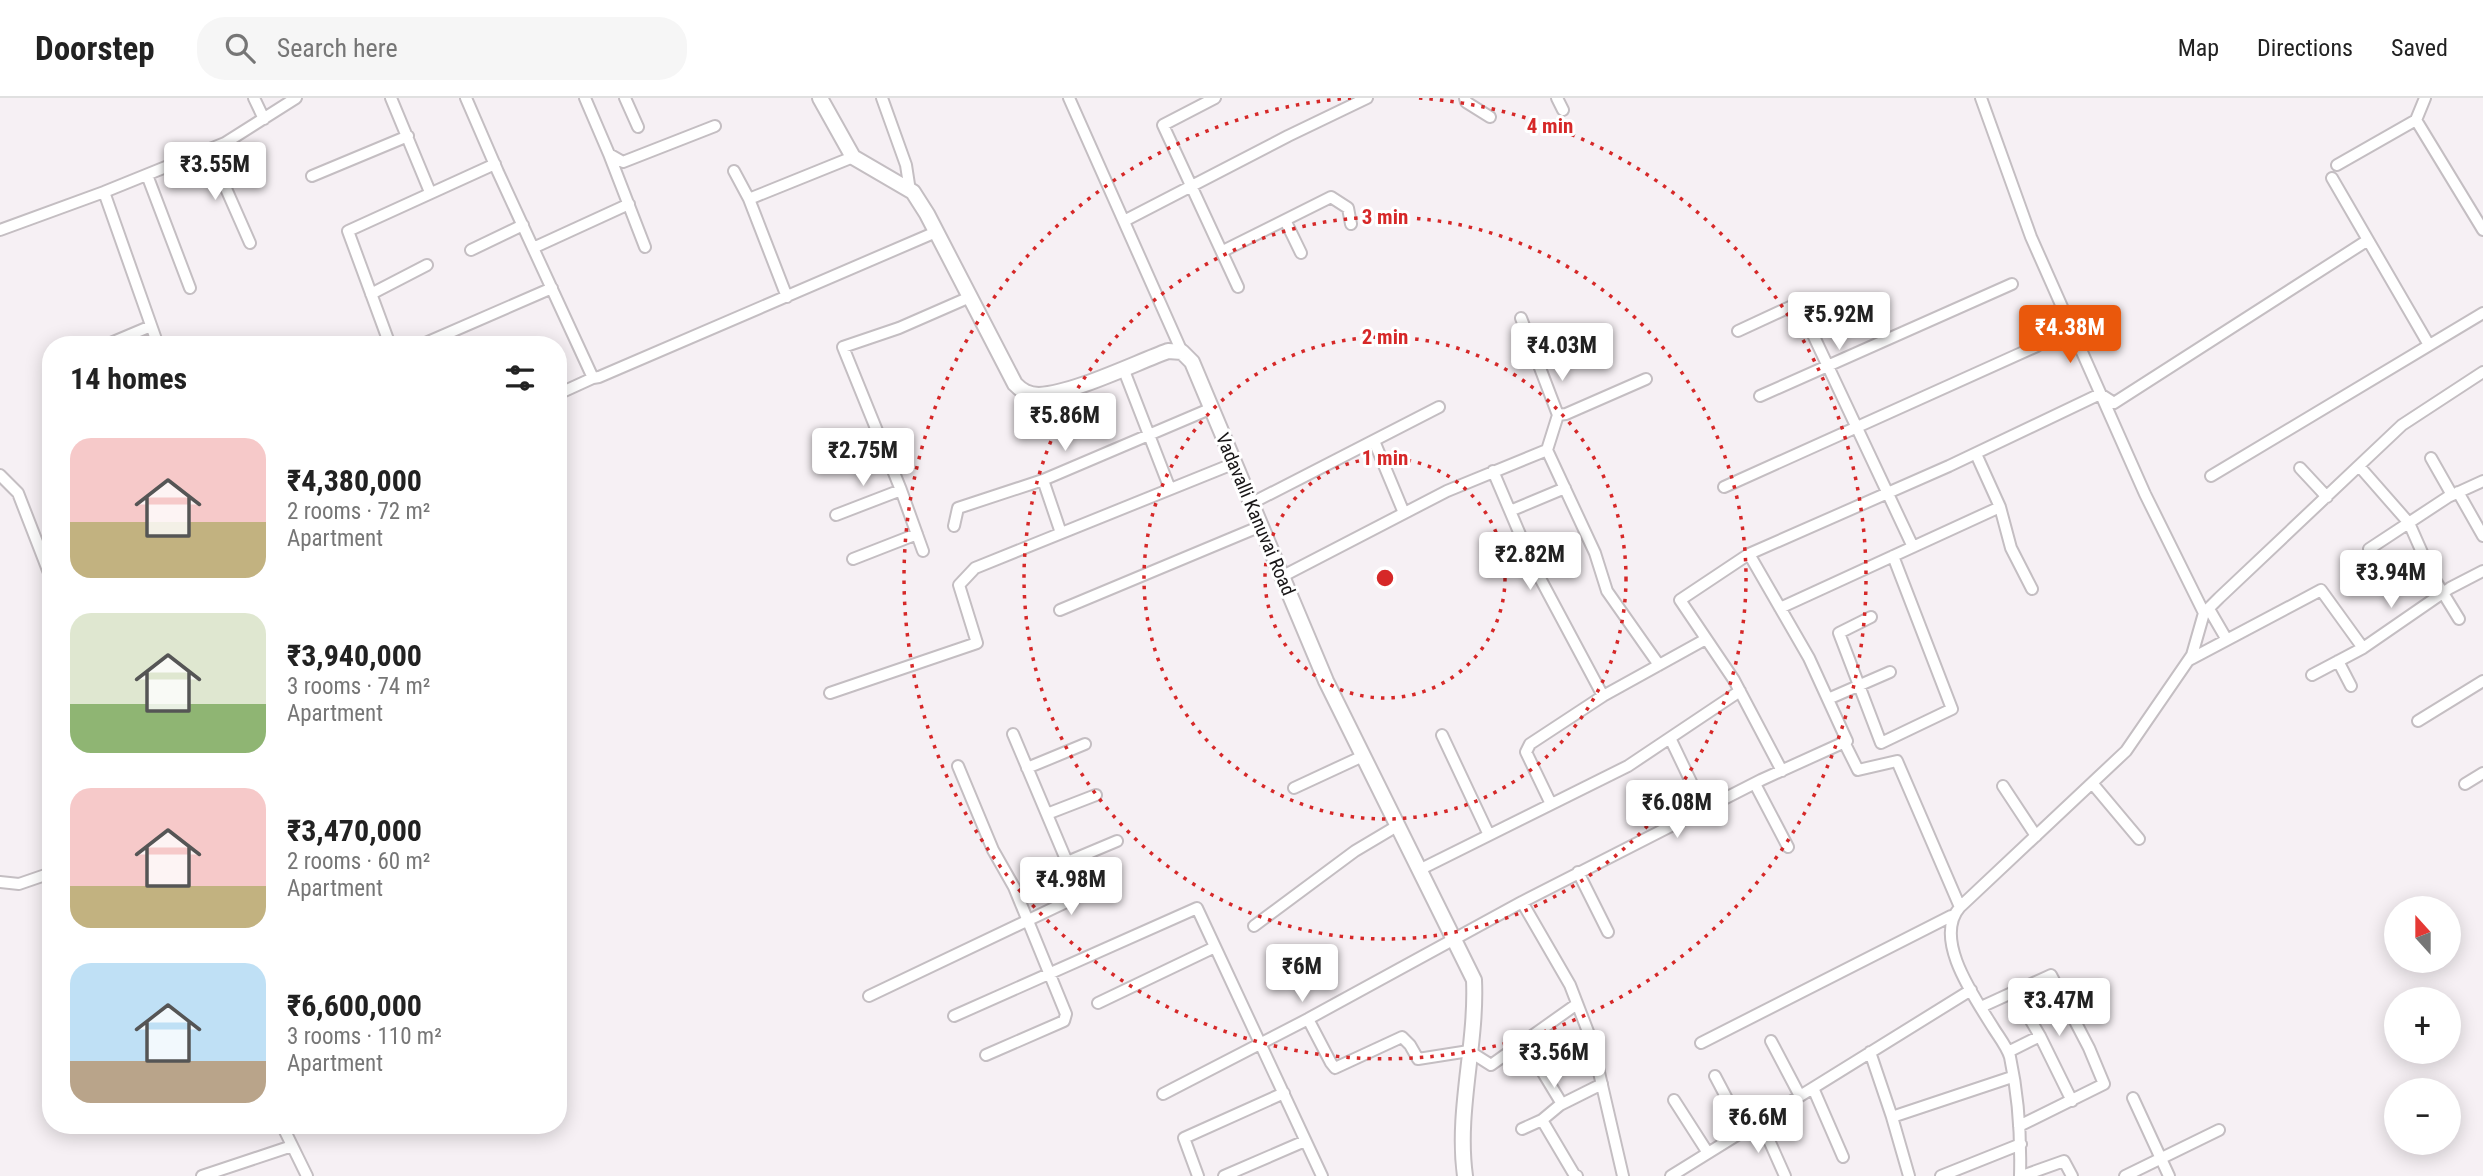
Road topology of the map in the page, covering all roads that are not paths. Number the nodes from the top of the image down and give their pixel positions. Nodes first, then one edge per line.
1 (254, 98) edge
2 (391, 98) edge
3 (466, 98) edge
4 (585, 98) edge
5 (625, 98) edge
6 (820, 98) edge
7 (882, 98) edge
8 (1069, 98) edge
9 (1215, 98) edge
10 (1367, 98) edge
11 (1465, 98) edge
12 (1557, 98) edge
13 (1981, 98) edge
14 (2425, 98) edge
15 (294, 99) edge
16 (1563, 110) dead end
17 (1490, 117) dead end
18 (264, 119) junction
19 (2416, 120) junction
20 (715, 126) dead end
21 (638, 127) dead end
22 (408, 136) junction
23 (209, 150) junction
24 (610, 154) junction
25 (853, 157) junction
26 (495, 164) junction
27 (2337, 165) dead end
28 (734, 172) dead end
29 (146, 175) junction
30 (312, 176) dead end
31 (2332, 178) dead end
32 (1191, 186) junction
33 (910, 191) junction
34 (104, 192) junction
35 (429, 192) junction
36 (749, 200) junction
37 (629, 204) junction
38 (1124, 220) junction
39 (1284, 220) junction
40 (1351, 224) dead end
41 (523, 225) junction
42 (0, 230) edge
43 (2483, 230) edge
44 (936, 232) junction
45 (2368, 240) junction
46 (250, 243) dead end
47 (645, 247) dead end
48 (533, 248) junction
49 (471, 250) dead end
50 (1223, 251) junction
51 (1301, 253) dead end
52 (427, 265) dead end
53 (2012, 284) dead end
54 (1238, 287) dead end
55 (191, 288) dead end
56 (552, 288) junction
57 (371, 294) junction
58 (970, 297) junction
59 (787, 298) junction
60 (2483, 313) edge
61 (1521, 318) dead end
62 (151, 326) junction
63 (1738, 331) dead end
64 (127, 336) edge
65 (155, 336) edge
66 (387, 336) edge
67 (442, 336) edge
68 (2429, 345) junction
69 (2037, 346) dead end
70 (1182, 352) junction
71 (1828, 365) junction
72 (1123, 368) junction
73 (2483, 372) edge
74 (593, 378) junction
75 (1646, 379) dead end
76 (567, 390) edge
77 (2100, 394) junction
78 (1760, 396) dead end
79 (1439, 407) dead end
80 (1212, 408) junction
81 (1558, 415) junction
82 (1857, 426) junction
83 (1148, 435) junction
84 (1374, 440) junction
85 (1547, 450) junction
86 (1976, 454) junction
87 (2431, 458) dead end
88 (1235, 463) junction
89 (2359, 466) junction
90 (2300, 468) dead end
91 (1493, 471) junction
92 (0, 475) edge
93 (2211, 476) dead end
94 (1043, 480) junction
95 (2483, 481) edge
96 (1565, 488) junction
97 (1724, 488) dead end
98 (1170, 489) junction
99 (901, 490) junction
100 (1888, 492) junction
101 (2455, 494) junction
102 (2327, 497) junction
103 (1252, 503) junction
104 (2000, 507) junction
105 (1510, 511) junction
106 (1404, 513) junction
107 (836, 515) dead end
108 (2409, 523) junction
109 (954, 526) dead end
110 (1261, 526) junction
111 (1061, 533) junction
112 (917, 534) junction
113 (2483, 536) edge
114 (1913, 547) junction
115 (2369, 549) dead end
116 (923, 551) dead end
117 (1749, 554) junction
118 (42, 555) edge
119 (1893, 556) junction
120 (853, 559) dead end
121 (2483, 571) edge
122 (1283, 576) junction
123 (2032, 589) dead end
124 (2443, 593) junction
125 (1780, 608) junction
126 (1060, 610) dead end
127 (2206, 611) junction
128 (1871, 617) dead end
129 (2459, 619) dead end
130 (1706, 639) junction
131 (2227, 640) junction
132 (2363, 648) junction
133 (2189, 660) junction
134 (2338, 661) junction
135 (1659, 665) junction
136 (1890, 672) dead end
137 (2312, 675) dead end
138 (2483, 681) edge
139 (1859, 686) junction
140 (2351, 686) dead end
141 (1740, 691) junction
142 (830, 693) dead end
143 (1603, 696) junction
144 (1828, 699) junction
145 (2418, 721) dead end
146 (1013, 734) dead end
147 (1442, 735) dead end
148 (1670, 738) junction
149 (1844, 742) junction
150 (1085, 744) dead end
151 (1363, 756) junction
152 (958, 765) dead end
153 (1027, 768) junction
154 (1782, 771) junction
155 (2483, 773) edge
156 (2092, 783) junction
157 (1755, 784) junction
158 (2465, 785) dead end
159 (2003, 786) dead end
160 (1294, 788) dead end
161 (1096, 794) dead end
162 (1551, 804) junction
163 (1704, 809) junction
164 (1047, 814) junction
165 (1397, 826) junction
166 (1489, 835) junction
167 (2036, 836) junction
168 (2139, 839) dead end
169 (1117, 841) dead end
170 (1788, 847) dead end
171 (1067, 862) junction
172 (1419, 870) junction
173 (1578, 872) junction
174 (42, 876) edge
175 (0, 882) edge
176 (1522, 902) junction
177 (1960, 906) junction
178 (1951, 916) junction
179 (1028, 920) junction
180 (1254, 926) dead end
181 (1608, 932) dead end
182 (1454, 939) junction
183 (1215, 947) junction
184 (1051, 973) junction
185 (1971, 990) junction
186 (2014, 992) junction
187 (869, 996) dead end
188 (1098, 1003) dead end
189 (1577, 1004) junction
190 (1981, 1007) junction
191 (954, 1016) dead end
192 (1308, 1019) junction
193 (2040, 1036) junction
194 (1771, 1041) dead end
195 (1525, 1043) junction
196 (1701, 1043) dead end
197 (1260, 1044) junction
198 (1469, 1051) junction
199 (1870, 1052) junction
200 (2008, 1052) junction
201 (986, 1055) dead end
202 (1715, 1076) dead end
203 (2012, 1077) junction
204 (1602, 1084) junction
205 (1813, 1088) junction
206 (1284, 1093) junction
207 (1163, 1094) dead end
208 (1800, 1096) junction
209 (2133, 1098) dead end
210 (1674, 1100) dead end
211 (2071, 1101) junction
212 (1562, 1104) junction
213 (1892, 1117) junction
214 (1542, 1120) junction
215 (1760, 1121) junction
216 (2019, 1126) junction
217 (1522, 1129) dead end
218 (2219, 1130) dead end
219 (1744, 1131) junction
220 (286, 1134) edge
221 (1305, 1142) junction
222 (2021, 1144) junction
223 (292, 1146) junction
224 (1708, 1153) junction
225 (1843, 1157) dead end
226 (2161, 1158) junction
227 (202, 1176) edge
228 (307, 1176) edge
229 (1198, 1176) edge
230 (1224, 1176) edge
231 (1322, 1176) edge
232 (1465, 1176) edge
233 (1577, 1176) edge
234 (1623, 1176) edge
235 (1671, 1176) edge
236 (1785, 1176) edge
237 (1909, 1176) edge
238 (1941, 1176) edge
239 (2021, 1176) edge
240 (2072, 1176) edge
241 (2125, 1176) edge
242 (2169, 1176) edge

1 - 18 street
2 - 22 street
3 - 26 street
4 - 24 street
5 - 21 street
6 - 25 street
7 - 33 street
8 - 38 street
9 - 32 street
10 - 32 street
11 - 17 street
12 - 16 street
13 - 77 street
14 - 19 street
15 - 18 street
18 - 23 street
19 - 27 street
19 - 43 street
20 - 24 street
22 - 30 street
22 - 35 street
23 - 29 street
23 - 46 street
24 - 37 street
25 - 33 street
25 - 36 street
26 - 35 street
26 - 41 street
28 - 36 street
29 - 34 street
29 - 55 street
31 - 45 street
32 - 38 street
32 - 50 street
33 - 44 street
34 - 42 street
34 - 62 street
35 - 57 street
36 - 59 street
37 - 47 street
37 - 48 street
38 - 70 street
39 - 40 street
39 - 50 street
39 - 51 street
41 - 48 street
41 - 49 street
44 - 58 street
44 - 59 street
45 - 68 street
45 - 77 street
48 - 56 street
50 - 54 street
52 - 57 street
53 - 71 street
56 - 67 street
56 - 74 street
57 - 66 street
58 - 72 street
58 - 99 street
59 - 74 street
60 - 68 street
61 - 81 street
62 - 64 street
62 - 65 street
63 - 71 street
68 - 93 street
69 - 82 street
70 - 72 street
70 - 80 street, Vadavalli Kanuvai Road
71 - 78 street
71 - 82 street
72 - 83 street
73 - 89 street
74 - 76 street
75 - 81 street
77 - 86 street
77 - 127 street
79 - 84 street
80 - 83 street
80 - 88 street, Vadavalli Kanuvai Road
81 - 85 street
82 - 97 street
82 - 100 street
83 - 94 street
83 - 98 street
84 - 103 street
84 - 106 street
85 - 91 street
85 - 96 street
86 - 100 street
86 - 104 street
87 - 101 street
88 - 98 street
88 - 103 street, Vadavalli Kanuvai Road
89 - 102 street
89 - 108 street
90 - 102 street
91 - 105 street
91 - 106 street
92 - 118 street
94 - 109 street
94 - 111 street
95 - 101 street
96 - 105 street
96 - 135 street
98 - 111 street
99 - 107 street
99 - 112 street
100 - 114 street
100 - 117 street
101 - 108 street
101 - 113 street
102 - 127 street
103 - 110 street, Vadavalli Kanuvai Road
104 - 114 street
104 - 123 street
105 - 143 street
106 - 122 street
108 - 115 street
108 - 124 street
110 - 122 street, Vadavalli Kanuvai Road
110 - 126 street
111 - 142 street
112 - 116 street
112 - 120 street
114 - 119 street
117 - 125 street
117 - 130 street
119 - 125 street
119 - 139 street
121 - 124 street
122 - 151 street, Vadavalli Kanuvai Road
124 - 129 street
124 - 132 street
125 - 144 street
127 - 131 street
127 - 133 street
128 - 139 street
130 - 135 street
130 - 141 street
131 - 132 street
131 - 133 street
132 - 134 street
133 - 156 street
134 - 137 street
134 - 140 street
135 - 143 street
136 - 139 street
138 - 145 street
139 - 144 street
141 - 148 street
141 - 154 street
143 - 162 street
144 - 149 street
146 - 153 street
147 - 166 street
148 - 162 street
148 - 163 street
149 - 154 street
149 - 177 street
150 - 153 street
151 - 160 street
151 - 165 street, Vadavalli Kanuvai Road
152 - 179 street
153 - 164 street
154 - 157 street
155 - 158 street
156 - 167 street
156 - 168 street
157 - 163 street
157 - 170 street
159 - 167 street
161 - 164 street
162 - 166 street
163 - 173 street
164 - 171 street
165 - 172 street, Vadavalli Kanuvai Road
165 - 180 street
166 - 172 street
167 - 177 street
169 - 171 street
171 - 179 street
172 - 182 street, Vadavalli Kanuvai Road
173 - 176 street
173 - 181 street
174 - 175 street
176 - 182 street
176 - 189 street
177 - 178 street
178 - 185 street
178 - 196 street
179 - 184 street
179 - 187 street
182 - 192 street
182 - 198 street, Vadavalli Kanuvai Road
183 - 184 street
183 - 188 street
183 - 197 street
184 - 191 street
184 - 201 street
185 - 190 street
185 - 199 street
186 - 190 street
186 - 193 street
186 - 211 street
189 - 195 street
189 - 204 street
190 - 200 street
192 - 197 street
192 - 198 street
193 - 200 street
193 - 211 street
194 - 208 street
195 - 198 street
195 - 212 street
197 - 206 street
197 - 207 street
198 - 232 street, Vadavalli Kanuvai Road
199 - 205 street
199 - 213 street
200 - 203 street
202 - 219 street
203 - 213 street
203 - 216 street
204 - 212 street
204 - 234 street
205 - 208 street
205 - 225 street
206 - 221 street
206 - 229 street
208 - 215 street
209 - 226 street
210 - 224 street
211 - 216 street
212 - 214 street
213 - 237 street
214 - 217 street
214 - 233 street
215 - 219 street
215 - 236 street
216 - 222 street
218 - 226 street
219 - 224 street
220 - 223 street
221 - 230 street
221 - 231 street
222 - 238 street
222 - 239 street
223 - 227 street
223 - 228 street
224 - 235 street
226 - 241 street
226 - 242 street
239 - 240 street

